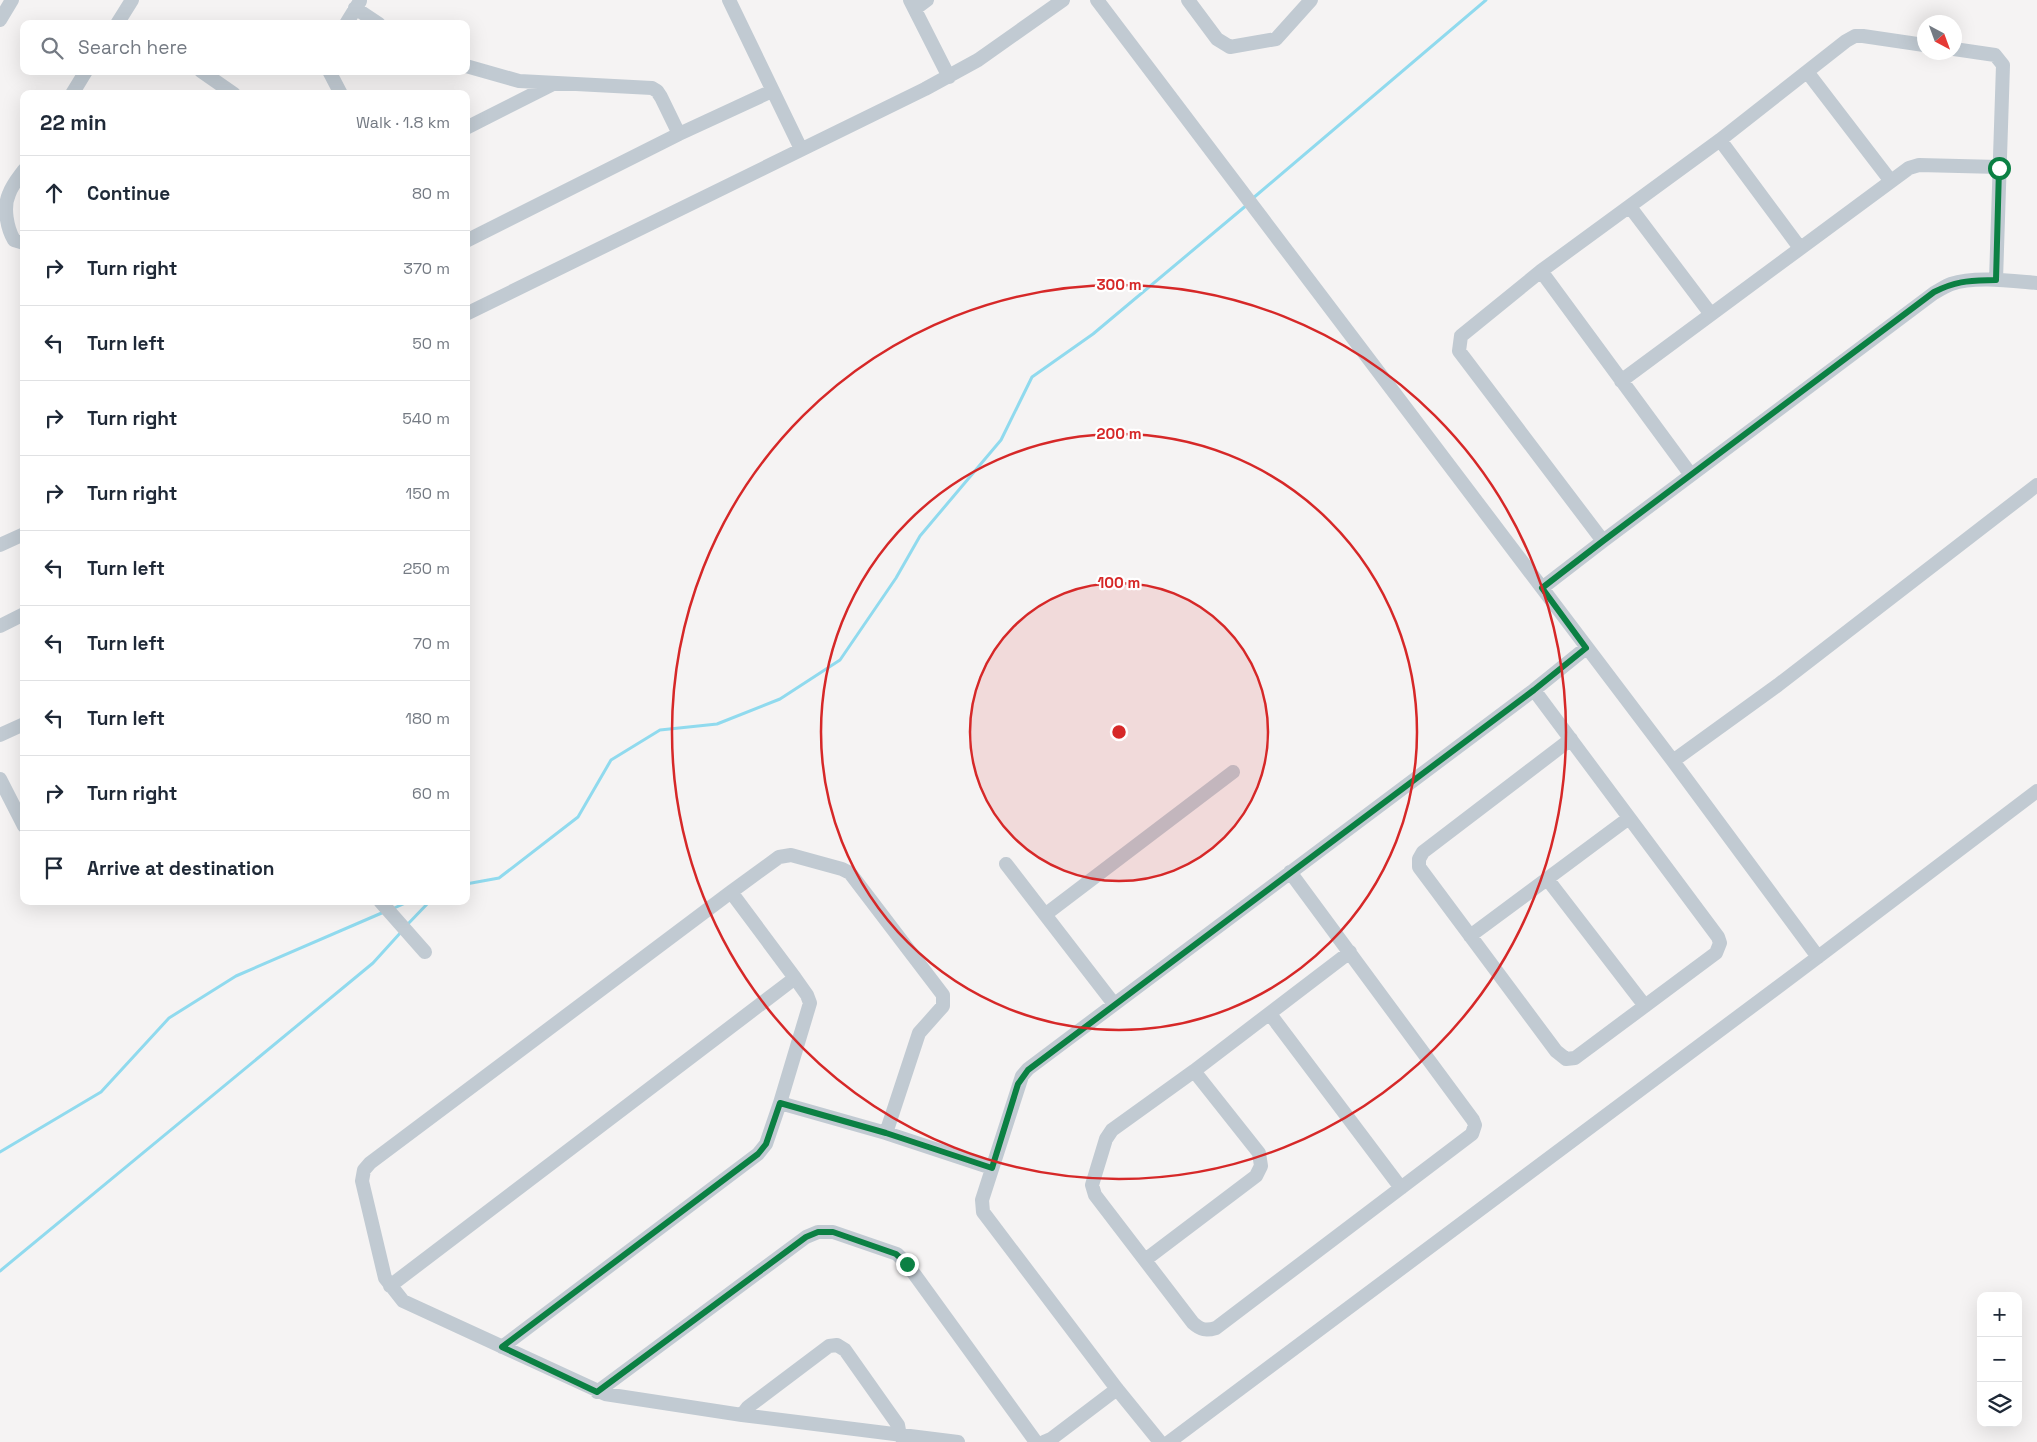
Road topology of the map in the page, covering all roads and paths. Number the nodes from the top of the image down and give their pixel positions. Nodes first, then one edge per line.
1 (12, 0) edge
2 (132, 0) edge
3 (729, 0) edge
4 (927, 0) edge
5 (1064, 0) edge
6 (1097, 0) edge
7 (1188, 0) edge
8 (1311, 0) edge
9 (358, 4) edge
10 (913, 5) edge
11 (0, 20) edge
12 (122, 20) edge
13 (348, 20) edge
14 (375, 20) edge
15 (1917, 43) edge
16 (1962, 50) edge
17 (470, 67) edge
18 (1808, 72) junction
19 (84, 75) edge
20 (207, 75) edge
21 (331, 75) edge
22 (949, 77) junction
23 (557, 82) junction
24 (74, 90) edge
25 (228, 90) edge
26 (338, 90) edge
27 (772, 91) junction
28 (470, 126) edge
29 (679, 134) junction
30 (1720, 140) junction
31 (801, 149) junction
32 (1999, 168) junction
33 (20, 176) edge
34 (1890, 180) junction
35 (1630, 207) junction
36 (470, 239) edge
37 (20, 242) edge
38 (1800, 248) junction
39 (1541, 271) junction
40 (1996, 280) junction
41 (2037, 283) edge
42 (470, 312) edge
43 (1710, 314) junction
44 (1621, 381) junction
45 (1691, 475) junction
46 (2037, 485) edge
47 (20, 536) edge
48 (1603, 541) junction
49 (0, 545) edge
50 (1542, 588) junction
51 (20, 616) edge
52 (0, 626) edge
53 (1586, 648) junction
54 (1534, 690) junction
55 (20, 726) edge
56 (0, 735) edge
57 (1571, 739) junction
58 (1674, 762) junction
59 (1233, 772) dead end
60 (0, 779) edge
61 (2037, 791) edge
62 (20, 818) edge
63 (1629, 818) junction
64 (1006, 864) dead end
65 (1290, 872) junction
66 (1548, 880) junction
67 (731, 892) junction
68 (384, 905) edge
69 (1046, 914) junction
70 (1470, 936) junction
71 (425, 952) dead end
72 (1350, 952) junction
73 (1818, 957) junction
74 (795, 978) junction
75 (1114, 1004) junction
76 (1645, 1006) junction
77 (1270, 1014) junction
78 (1194, 1071) junction
79 (780, 1103) junction
80 (886, 1133) junction
81 (992, 1168) junction
82 (1401, 1188) junction
83 (1145, 1260) junction
84 (390, 1286) junction
85 (502, 1347) junction
86 (1117, 1389) junction
87 (597, 1392) junction
88 (742, 1415) junction
89 (900, 1436) junction
90 (958, 1442) edge
91 (1036, 1442) edge
92 (1044, 1442) edge
93 (1160, 1442) edge
94 (1169, 1442) edge

1 - 11 street
2 - 12 street
3 - 27 street
4 - 10 street
5 - 22 street
6 - 50 street
7 - 8 street
9 - 13 street
9 - 14 street
10 - 22 street
15 - 18 street
16 - 32 street
17 - 23 street
18 - 30 street
18 - 34 street
19 - 24 street
20 - 25 street
21 - 26 street
22 - 31 street
23 - 28 street
23 - 29 street
27 - 29 street
27 - 31 street
29 - 36 street
30 - 35 street
30 - 38 street
31 - 42 street
32 - 34 street
32 - 40 street
33 - 37 street
34 - 38 street
35 - 39 street
35 - 43 street
38 - 43 street
39 - 44 street
39 - 48 street
40 - 41 street
40 - 45 street
43 - 44 street
44 - 45 street
45 - 48 street
46 - 58 street
47 - 49 street
48 - 50 street
50 - 53 street
51 - 52 street
53 - 54 street
53 - 58 street
54 - 57 street
54 - 65 street
55 - 56 street
57 - 63 street
57 - 70 street
58 - 73 street
59 - 69 street
60 - 62 street
61 - 73 street
63 - 66 street
63 - 76 street
64 - 69 street
65 - 72 street
65 - 75 street
66 - 70 street
66 - 76 street
67 - 74 street
67 - 80 street
67 - 84 street
68 - 71 street
69 - 75 street
70 - 76 street
72 - 77 street
72 - 82 street
73 - 94 street
74 - 79 street
74 - 84 street
75 - 81 street
77 - 78 street
77 - 82 street
78 - 83 street
78 - 83 street
79 - 80 street
79 - 85 street
80 - 81 street
81 - 86 street
82 - 83 street
84 - 85 street
85 - 87 street
86 - 92 street
86 - 93 street
87 - 88 street
87 - 91 street
88 - 89 street
88 - 89 street
89 - 90 street

